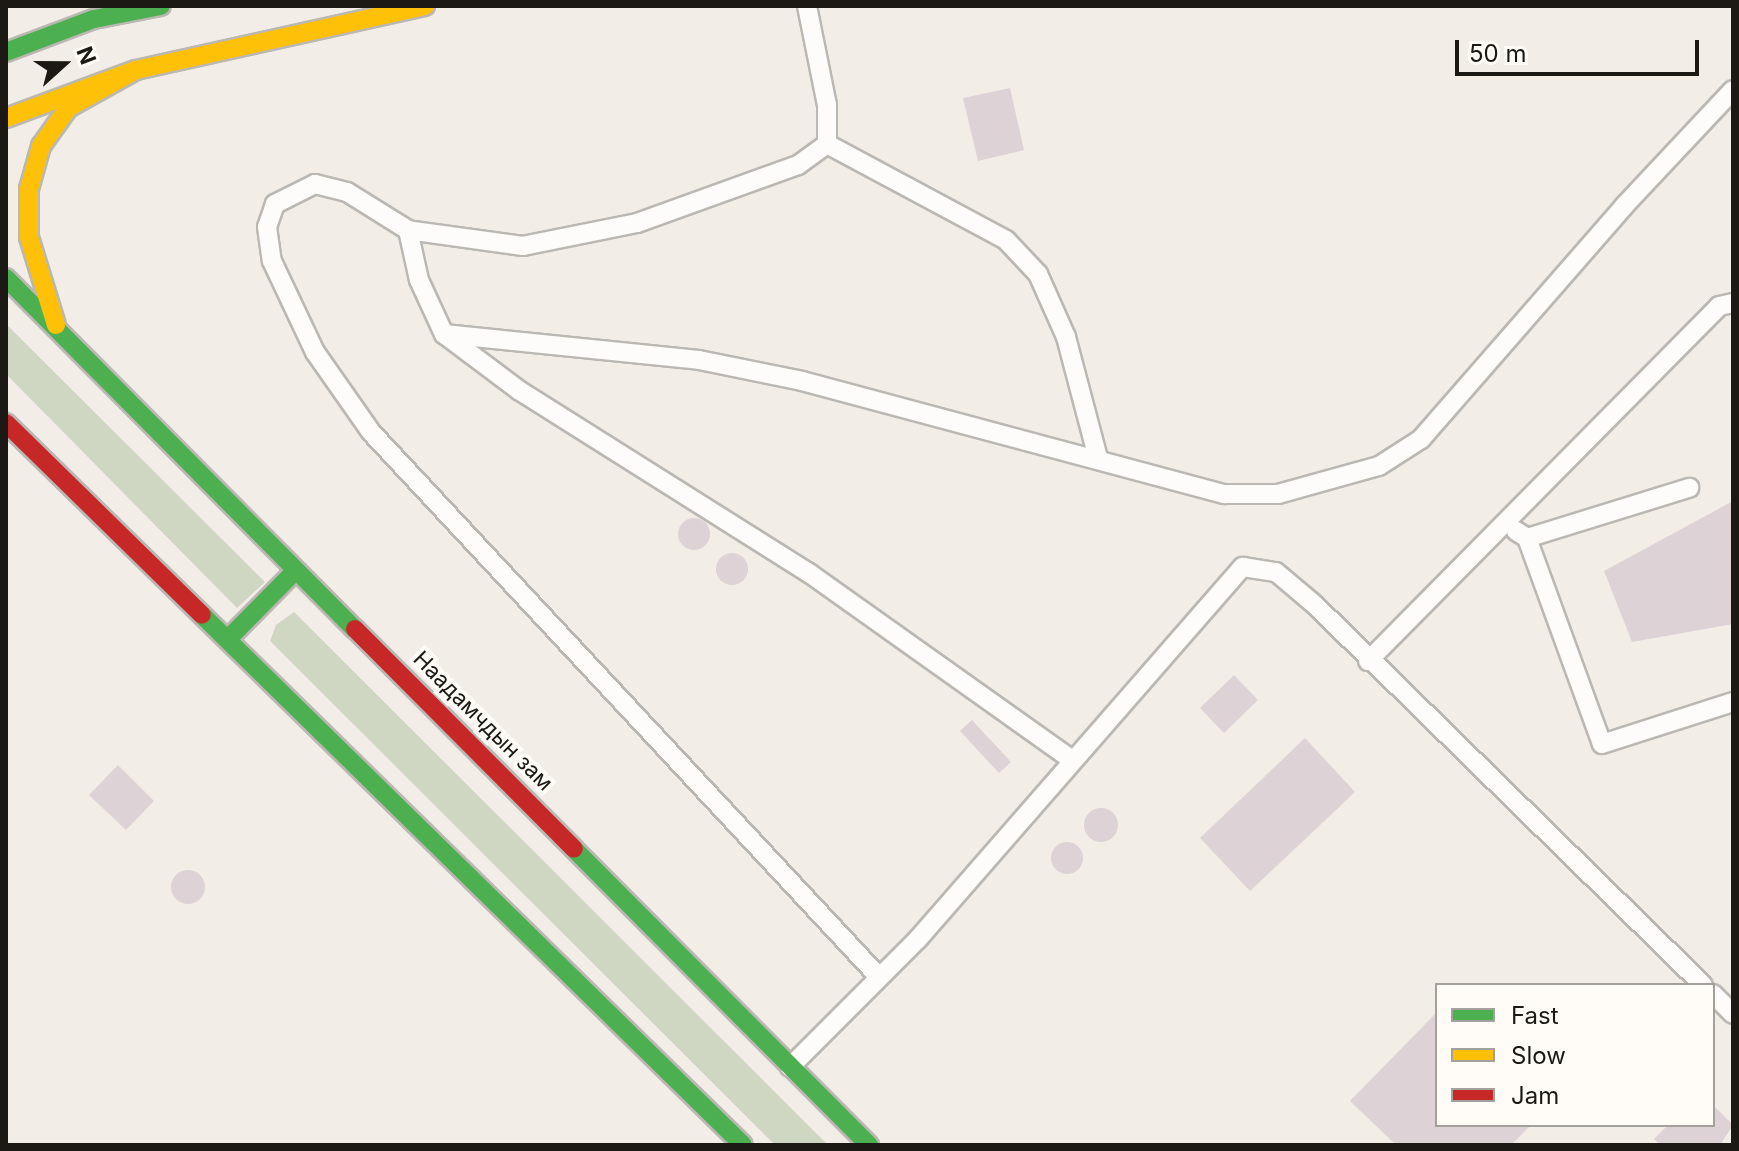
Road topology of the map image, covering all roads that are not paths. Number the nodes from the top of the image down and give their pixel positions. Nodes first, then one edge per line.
1 (161, 6) edge
2 (425, 6) edge
3 (807, 6) edge
4 (6, 52) edge
5 (136, 70) junction
6 (1733, 90) edge
7 (6, 118) edge
8 (827, 144) junction
9 (408, 230) junction
10 (6, 278) edge
11 (1733, 292) edge
12 (1726, 305) edge
13 (444, 334) junction
14 (59, 335) junction
15 (6, 423) edge
16 (1098, 458) junction
17 (1689, 488) dead end
18 (1504, 523) junction
19 (1527, 538) junction
20 (295, 571) junction
21 (228, 639) junction
22 (1368, 661) junction
23 (1733, 702) edge
24 (1071, 759) junction
25 (879, 977) junction
26 (1701, 983) edge
27 (1715, 996) edge
28 (1733, 1014) edge
29 (790, 1067) junction
30 (743, 1145) edge
31 (869, 1145) edge

1 - 4 main road
2 - 5 main road
3 - 8 lane
5 - 7 main road
5 - 14 main road
6 - 16 lane
8 - 9 lane
8 - 16 lane
9 - 13 lane
9 - 25 lane
10 - 14 main road, Наадамчдын зам
11 - 12 lane
12 - 18 lane
13 - 16 lane
13 - 24 lane
14 - 20 main road, Наадамчдын зам
15 - 21 main road
17 - 19 lane
18 - 19 lane
18 - 22 lane
19 - 23 lane
20 - 21 main road
20 - 29 main road, Наадамчдын зам
21 - 30 main road
22 - 24 lane
22 - 26 lane
24 - 25 lane
25 - 29 lane
27 - 28 lane
29 - 31 main road, Наадамчдын зам

